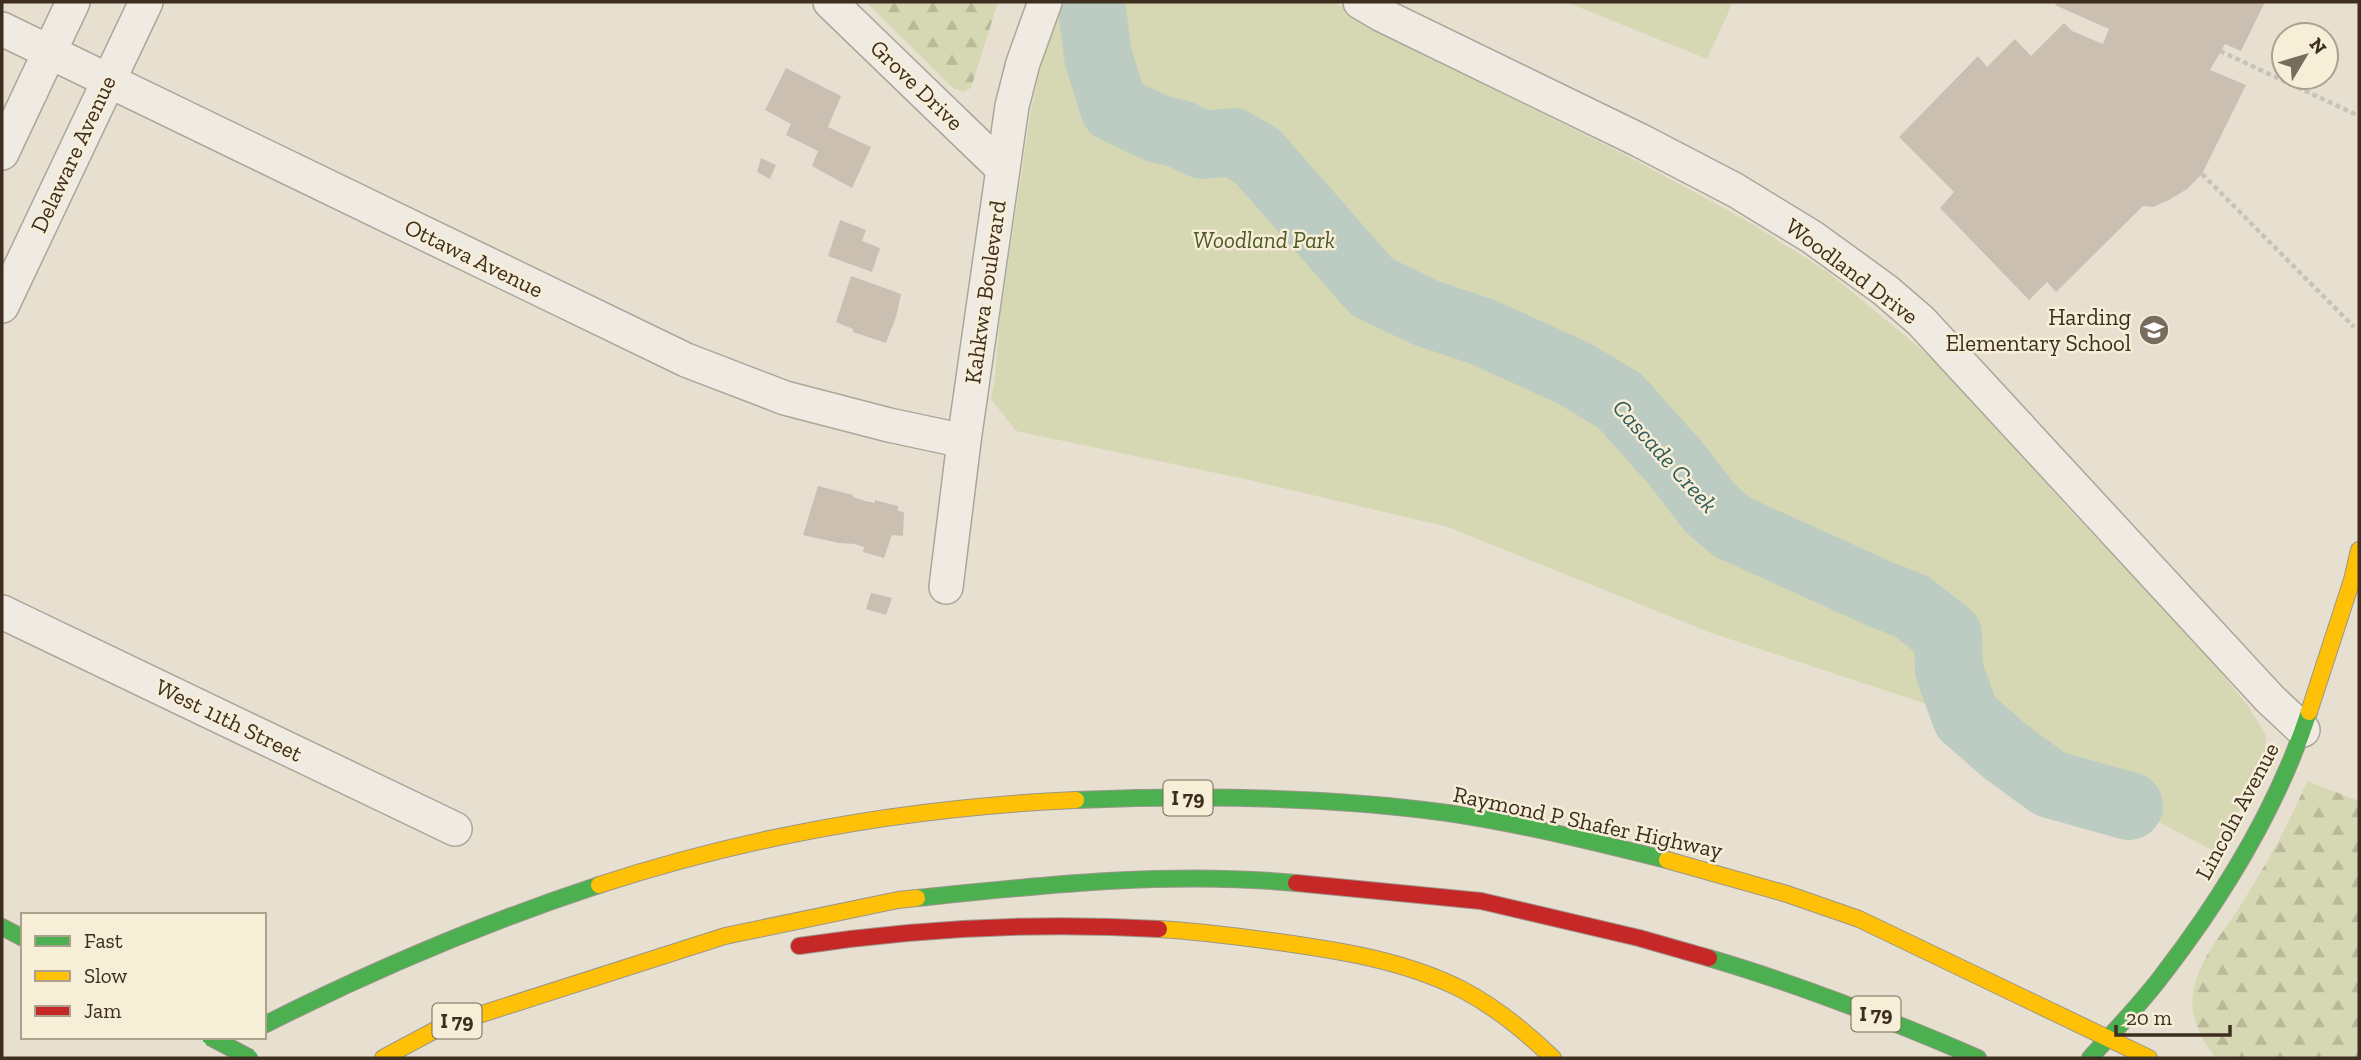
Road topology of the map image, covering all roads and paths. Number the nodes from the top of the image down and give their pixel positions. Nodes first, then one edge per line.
1 (73, 2) edge
2 (146, 2) edge
3 (830, 2) edge
4 (1045, 2) edge
5 (1360, 2) edge
6 (2, 29) edge
7 (2220, 51) dead end
8 (49, 52) junction
9 (108, 81) junction
10 (2359, 116) edge
11 (2, 153) edge
12 (1003, 169) junction
13 (2202, 174) dead end
14 (2, 306) edge
15 (2354, 327) dead end
16 (964, 441) junction
17 (2359, 550) edge
18 (946, 587) dead end
19 (2, 612) edge
20 (2303, 730) junction
21 (456, 829) dead end
22 (2, 927) edge
23 (21, 937) edge
24 (777, 950) dead end
25 (671, 970) dead end
26 (536, 996) junction
27 (266, 1024) edge
28 (2108, 1037) junction
29 (232, 1039) edge
30 (210, 1045) edge
31 (250, 1058) edge
32 (383, 1058) edge
33 (1553, 1058) edge
34 (1979, 1058) edge
35 (2090, 1058) edge
36 (2149, 1058) edge

1 - 8 street
2 - 9 street, Delaware Avenue
3 - 12 street, Grove Drive
4 - 12 street, Kahkwa Boulevard
5 - 20 street, Woodland Drive
6 - 8 street, Ottawa Avenue
7 - 10 path
8 - 9 street, Ottawa Avenue
8 - 11 street
9 - 14 street, Delaware Avenue
9 - 16 street, Ottawa Avenue
12 - 16 street, Kahkwa Boulevard
13 - 15 path
16 - 18 street, Kahkwa Boulevard
17 - 20 main road, Lincoln Avenue
19 - 21 street, West 11th Street
20 - 28 main road, Lincoln Avenue
22 - 23 main road
24 - 33 main road
25 - 26 main road
26 - 32 main road, I 79
26 - 34 main road, I 79
27 - 28 main road, Raymond P Shafer Highway / I 79
28 - 35 main road, Lincoln Avenue
28 - 36 main road, Raymond P Shafer Highway
29 - 30 main road
30 - 31 main road, bridge

